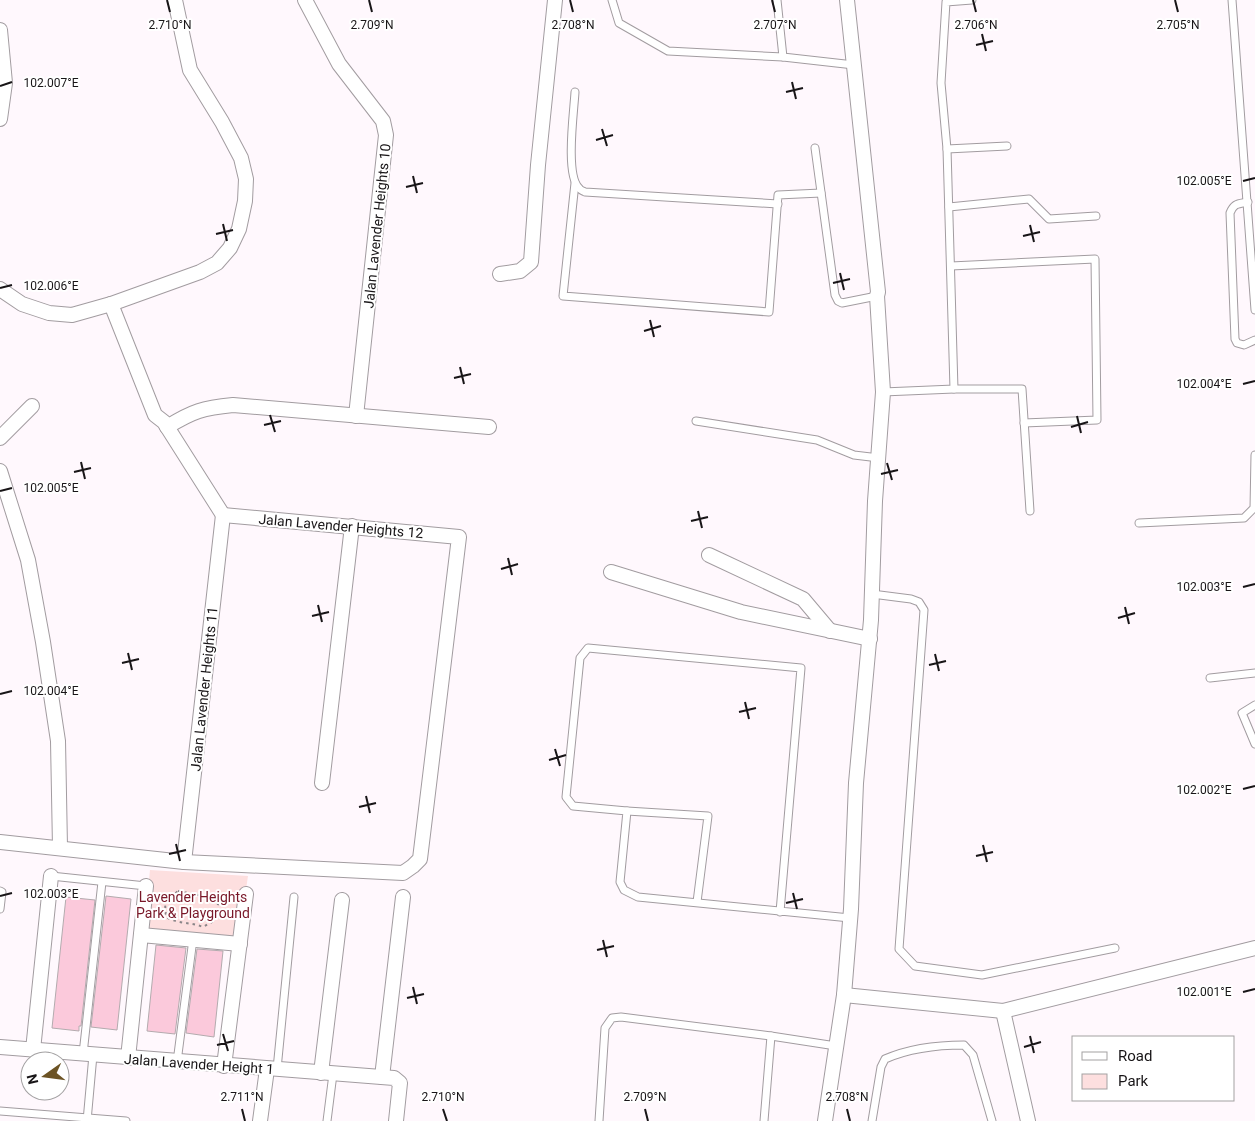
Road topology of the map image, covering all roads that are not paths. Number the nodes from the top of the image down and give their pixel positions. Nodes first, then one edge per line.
1 (176, 0) edge
2 (305, 0) edge
3 (555, 0) edge
4 (612, 0) edge
5 (777, 0) edge
6 (847, 0) edge
7 (972, 0) edge
8 (1232, 0) edge
9 (0, 30) edge
10 (783, 56) junction
11 (854, 65) junction
12 (3, 83) edge
13 (575, 92) dead end
14 (0, 119) edge
15 (1007, 146) dead end
16 (815, 148) dead end
17 (947, 149) junction
18 (575, 183) junction
19 (822, 193) junction
20 (1248, 202) junction
21 (778, 204) junction
22 (949, 207) junction
23 (1096, 216) dead end
24 (951, 266) junction
25 (500, 274) dead end
26 (0, 289) edge
27 (877, 296) junction
28 (111, 304) junction
29 (1255, 310) edge
30 (1255, 340) edge
31 (954, 389) junction
32 (883, 392) junction
33 (32, 406) dead end
34 (356, 416) junction
35 (696, 421) dead end
36 (1024, 423) junction
37 (167, 426) junction
38 (489, 427) dead end
39 (0, 438) edge
40 (1255, 455) edge
41 (878, 458) junction
42 (0, 472) edge
43 (1030, 511) dead end
44 (223, 515) junction
45 (1139, 523) dead end
46 (352, 526) junction
47 (709, 555) dead end
48 (611, 572) dead end
49 (872, 594) junction
50 (830, 631) junction
51 (870, 640) junction
52 (1255, 673) edge
53 (1210, 678) dead end
54 (1255, 705) edge
55 (1255, 744) edge
56 (322, 783) dead end
57 (627, 811) junction
58 (0, 842) edge
59 (60, 847) junction
60 (184, 862) junction
61 (51, 876) joint
62 (102, 882) junction
63 (146, 886) joint
64 (0, 891) edge
65 (246, 894) dead end
66 (294, 897) dead end
67 (403, 897) dead end
68 (342, 900) dead end
69 (697, 902) junction
70 (0, 909) edge
71 (780, 912) junction
72 (850, 918) junction
73 (141, 935) junction
74 (193, 939) junction
75 (240, 944) junction
76 (1115, 948) dead end
77 (1255, 948) edge
78 (844, 995) junction
79 (1003, 1011) junction
80 (771, 1036) junction
81 (836, 1046) junction
82 (0, 1047) edge
83 (33, 1050) junction
84 (88, 1055) junction
85 (128, 1058) junction
86 (177, 1062) junction
87 (224, 1066) junction
88 (272, 1069) junction
89 (327, 1073) junction
90 (382, 1077) junction
91 (0, 1111) edge
92 (87, 1120) edge
93 (126, 1121) edge
94 (260, 1121) edge
95 (328, 1121) edge
96 (396, 1121) edge
97 (599, 1121) edge
98 (764, 1121) edge
99 (825, 1121) edge
100 (872, 1121) edge
101 (992, 1121) edge
102 (1028, 1121) edge

1 - 28 street
2 - 34 street, Jalan Lavender Heights 10
3 - 25 street
4 - 10 lane
5 - 10 lane
6 - 11 street
7 - 17 lane
8 - 20 lane
9 - 12 street
10 - 11 lane
11 - 27 street
12 - 14 street
13 - 18 lane
15 - 17 lane
16 - 19 lane
17 - 22 lane
18 - 21 lane
18 - 21 lane
19 - 21 lane
19 - 27 lane
20 - 29 lane
20 - 30 lane
22 - 23 lane
22 - 24 lane
24 - 31 lane
24 - 36 lane
26 - 28 street
27 - 32 street
28 - 37 street
31 - 32 lane
31 - 36 lane
32 - 41 street
33 - 39 street
34 - 37 street
34 - 38 street
35 - 41 lane
36 - 43 lane
37 - 44 street
40 - 45 lane
41 - 49 street
42 - 59 street
44 - 46 street, Jalan Lavender Heights 12
44 - 60 street, Jalan Lavender Heights 11
46 - 56 street
46 - 60 street, Jalan Lavender Heights 12
47 - 50 street
48 - 50 street
49 - 51 street
49 - 76 lane
50 - 51 street
51 - 72 street
52 - 53 lane
54 - 55 lane
57 - 69 lane
57 - 69 lane
57 - 71 lane
58 - 59 street
59 - 60 street
61 - 62 lane
61 - 83 street
62 - 63 lane
62 - 84 lane
63 - 73 street
64 - 70 lane
65 - 75 street
66 - 88 lane
67 - 90 street
68 - 89 street
69 - 71 lane
71 - 72 lane
72 - 78 street
73 - 74 street
73 - 85 street
74 - 75 street
74 - 86 lane
75 - 87 street
77 - 79 street
78 - 79 street
78 - 81 street
79 - 102 street
80 - 81 lane
80 - 97 lane
80 - 98 lane
81 - 99 street
82 - 83 street, Jalan Lavender Height 1
83 - 84 street, Jalan Lavender Height 1
84 - 85 street, Jalan Lavender Height 1
84 - 92 lane
85 - 86 street, Jalan Lavender Height 1
86 - 87 street, Jalan Lavender Height 1
87 - 88 street, Jalan Lavender Height 1
88 - 89 street, Jalan Lavender Height 1
88 - 94 street
89 - 90 street, Jalan Lavender Height 1
89 - 95 lane
90 - 96 street, Jalan Lavender Height 1
91 - 92 lane
92 - 93 lane
100 - 101 lane

